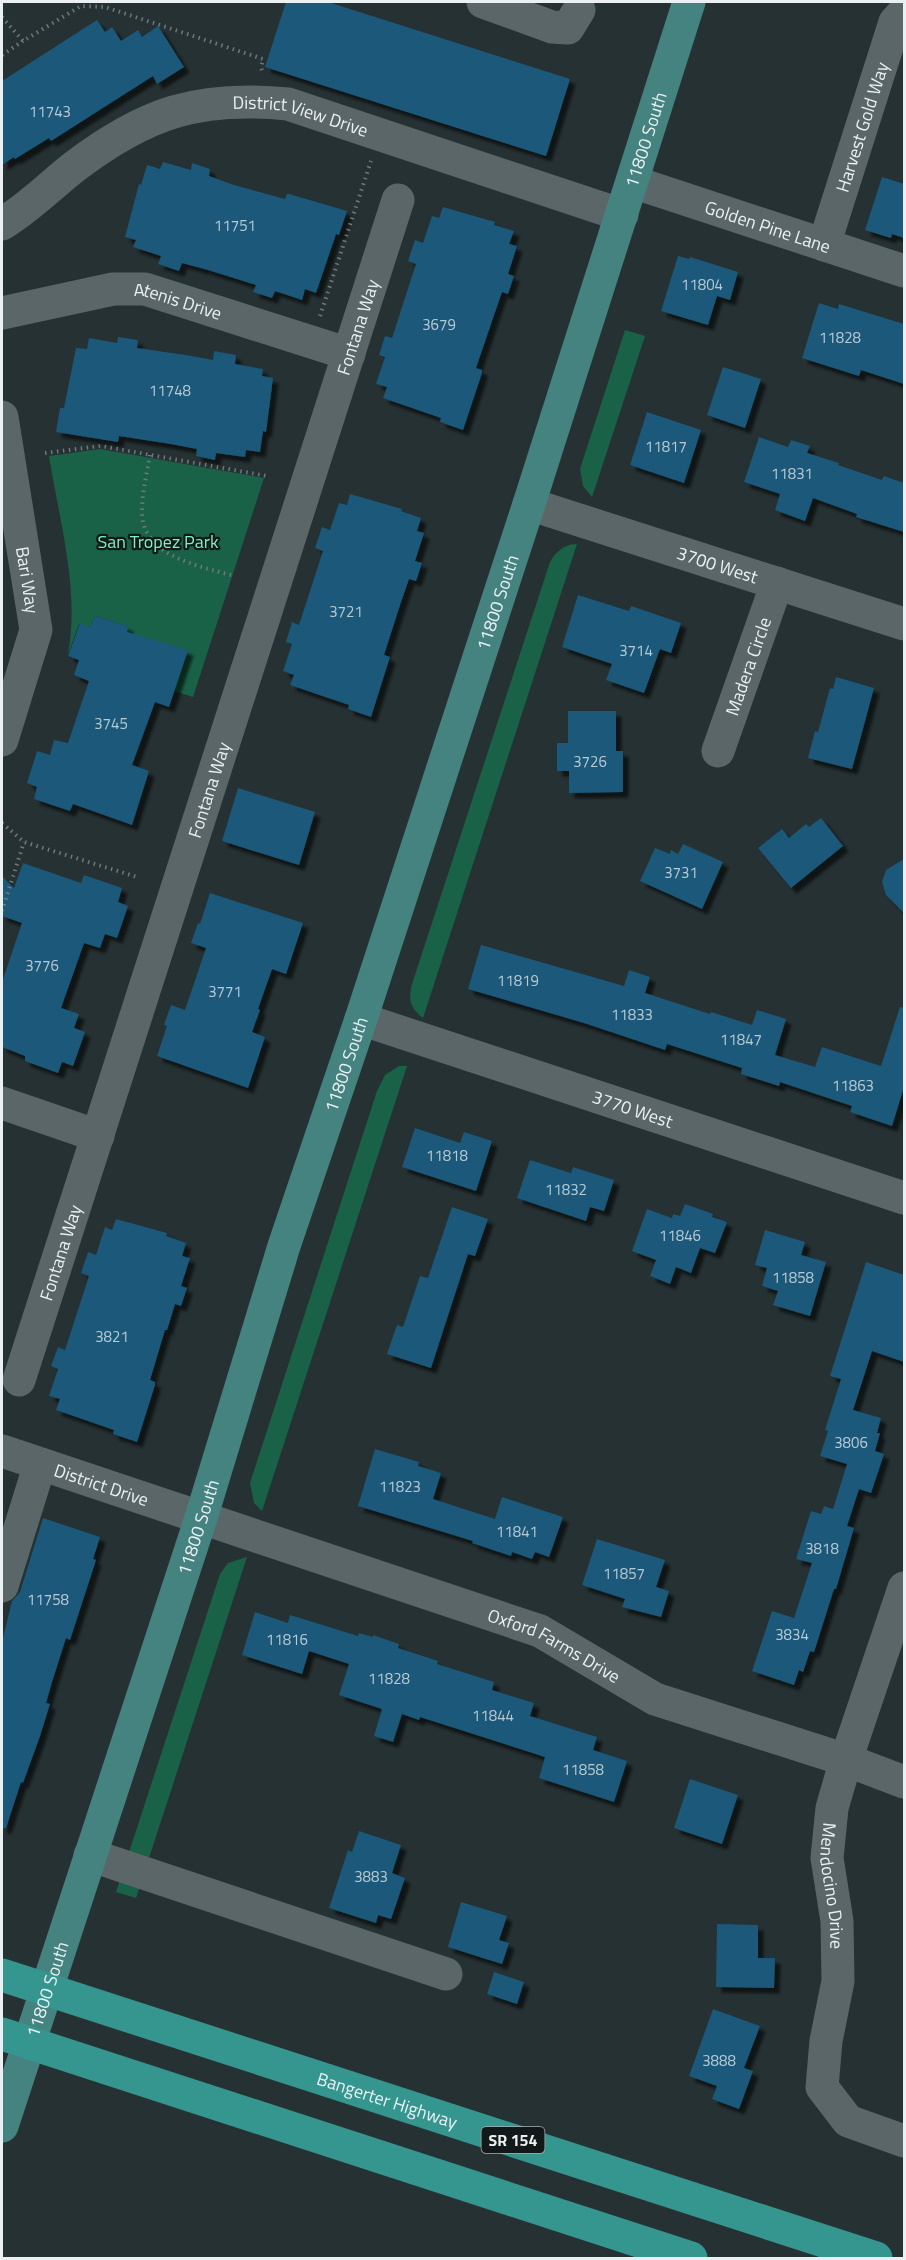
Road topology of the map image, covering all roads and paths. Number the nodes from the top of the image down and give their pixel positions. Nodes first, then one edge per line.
1 (483, 2) edge
2 (689, 2) edge
3 (579, 10) dead end
4 (904, 12) edge
5 (2, 17) edge
6 (23, 42) junction
7 (2, 55) edge
8 (263, 75) dead end
9 (372, 157) dead end
10 (633, 182) junction
11 (398, 200) dead end
12 (622, 215) junction
13 (2, 224) edge
14 (825, 245) junction
15 (904, 271) edge
16 (2, 313) edge
17 (316, 327) dead end
18 (349, 354) junction
19 (2, 417) edge
20 (45, 453) dead end
21 (150, 454) junction
22 (267, 476) dead end
23 (529, 504) junction
24 (234, 576) dead end
25 (777, 583) junction
26 (904, 624) edge
27 (2, 740) edge
28 (718, 751) dead end
29 (2, 823) edge
30 (24, 842) junction
31 (137, 877) dead end
32 (2, 911) edge
33 (362, 1019) junction
34 (2, 1103) edge
35 (98, 1136) junction
36 (904, 1198) edge
37 (19, 1380) dead end
38 (2, 1451) edge
39 (40, 1464) junction
40 (201, 1518) junction
41 (2, 1586) edge
42 (904, 1588) edge
43 (846, 1760) junction
44 (904, 1782) edge
45 (90, 1855) junction
46 (446, 1974) dead end
47 (2, 1975) edge
48 (2, 2034) edge
49 (2, 2126) edge
50 (904, 2141) edge
51 (691, 2259) edge
52 (876, 2259) edge

1 - 3 street
2 - 10 main road, 11800 South
4 - 14 street, Harvest Gold Way
5 - 6 path
6 - 7 path
6 - 8 path
9 - 17 path
10 - 12 main road, 11800 South
10 - 14 street, Golden Pine Lane
11 - 18 street, Fontana Way
12 - 13 street, District View Drive
12 - 23 main road, 11800 South
14 - 15 street, Golden Pine Lane
16 - 18 street, Atenis Drive
18 - 35 street, Fontana Way
19 - 27 street, Bari Way
20 - 21 path
21 - 22 path
21 - 24 path
23 - 25 street, 3700 West
23 - 33 main road, 11800 South
25 - 26 street, 3700 West
25 - 28 street, Madera Circle
29 - 30 path
30 - 31 path
30 - 32 path
33 - 36 street, 3770 West
33 - 40 main road, 11800 South
34 - 35 street
35 - 37 street, Fontana Way
38 - 39 street, District Drive
39 - 40 street, District Drive
39 - 41 street
40 - 43 street, Oxford Farms Drive
40 - 45 main road, 11800 South
42 - 43 street, Mendocino Drive
43 - 44 street, Oxford Farms Drive
43 - 50 street, Mendocino Drive
45 - 46 street
45 - 49 main road, 11800 South
47 - 52 highway, Bangerter Highway / SR 154
48 - 51 highway

